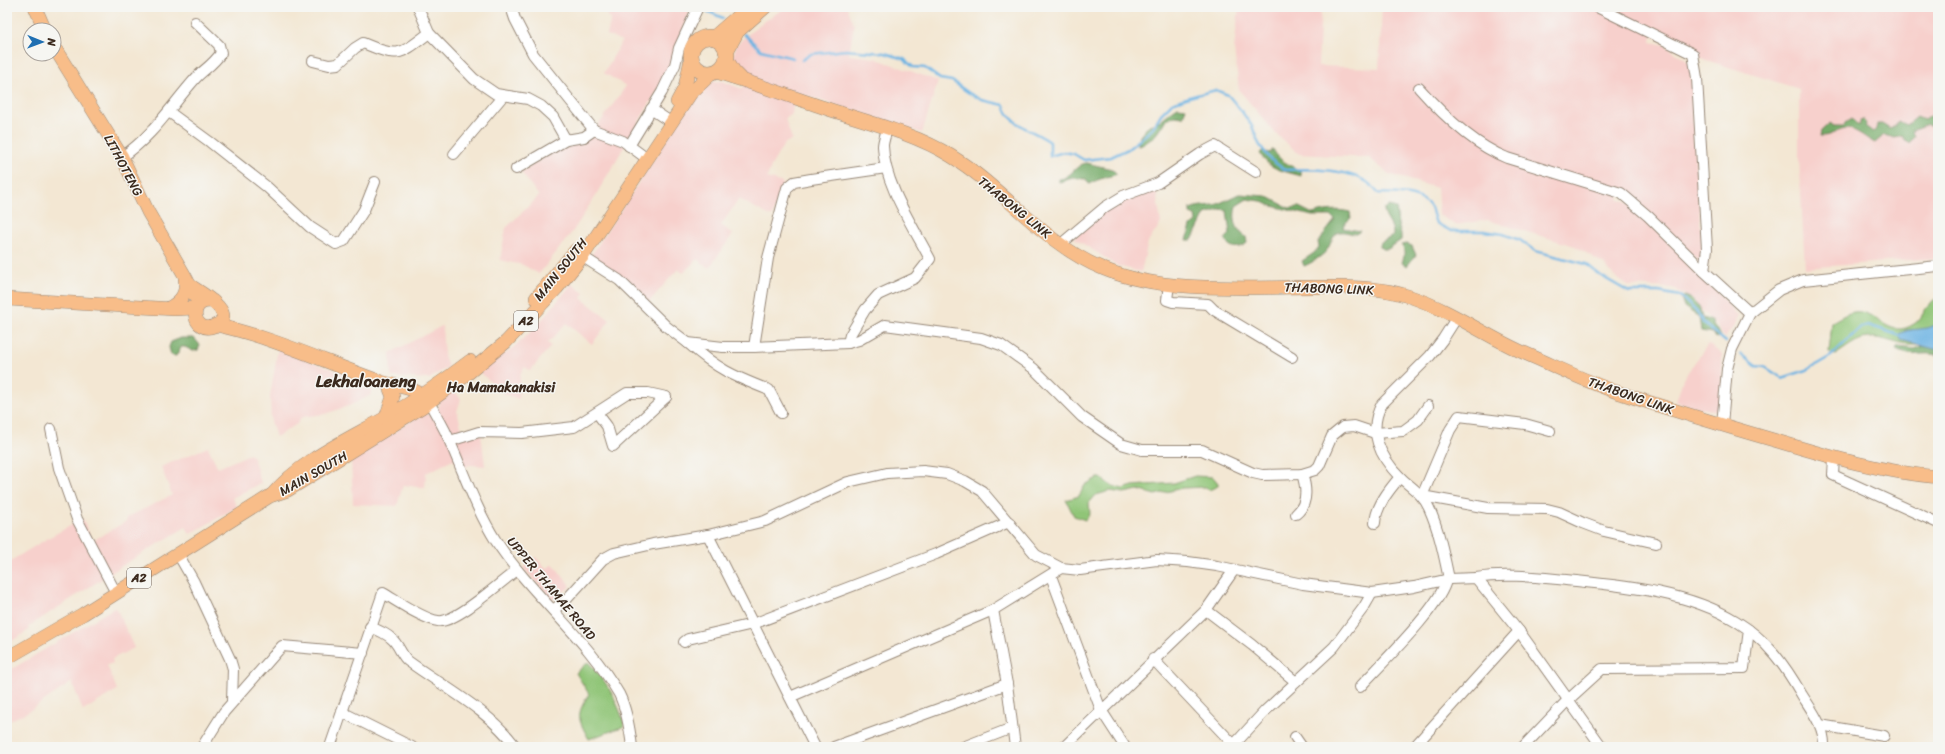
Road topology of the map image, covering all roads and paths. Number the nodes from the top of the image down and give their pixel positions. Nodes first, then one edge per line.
1 (35, 7) edge
2 (418, 7) edge
3 (512, 7) edge
4 (698, 7) edge
5 (750, 7) edge
6 (764, 7) edge
7 (1597, 7) edge
8 (42, 22) edge
9 (195, 22) dead end
10 (429, 33) junction
11 (714, 38) junction
12 (726, 54) junction
13 (691, 59) junction
14 (62, 60) edge
15 (313, 61) dead end
16 (714, 72) junction
17 (741, 78) junction
18 (1419, 88) dead end
19 (503, 96) junction
20 (651, 109) junction
21 (170, 112) junction
22 (666, 119) junction
23 (887, 128) junction
24 (594, 130) junction
25 (566, 140) junction
26 (629, 146) junction
27 (454, 154) dead end
28 (642, 155) junction
29 (122, 157) junction
30 (886, 168) junction
31 (516, 169) dead end
32 (1256, 172) dead end
33 (375, 182) dead end
34 (1061, 244) junction
35 (579, 254) junction
36 (1938, 266) edge
37 (1704, 271) junction
38 (187, 281) junction
39 (1169, 284) junction
40 (7, 299) edge
41 (198, 306) junction
42 (218, 306) junction
43 (172, 309) junction
44 (1750, 313) junction
45 (1458, 317) junction
46 (198, 322) junction
47 (216, 325) junction
48 (243, 331) junction
49 (688, 343) junction
50 (848, 343) junction
51 (754, 347) junction
52 (1292, 357) dead end
53 (388, 384) junction
54 (426, 398) junction
55 (1428, 406) dead end
56 (597, 413) junction
57 (781, 413) dead end
58 (386, 417) junction
59 (1722, 425) junction
60 (51, 429) dead end
61 (1550, 431) dead end
62 (1375, 433) junction
63 (450, 441) junction
64 (1834, 458) junction
65 (1302, 474) junction
66 (1400, 477) junction
67 (1938, 477) edge
68 (270, 496) junction
69 (1422, 496) junction
70 (1296, 514) dead end
71 (1008, 522) junction
72 (1375, 523) dead end
73 (1938, 523) edge
74 (708, 535) junction
75 (1656, 543) dead end
76 (178, 554) junction
77 (1061, 568) junction
78 (517, 570) junction
79 (1234, 570) junction
80 (1051, 576) junction
81 (1476, 578) junction
82 (1447, 579) junction
83 (116, 593) junction
84 (1372, 593) junction
85 (553, 610) junction
86 (993, 610) junction
87 (1206, 610) junction
88 (753, 624) junction
89 (370, 627) junction
90 (1749, 630) junction
91 (1519, 631) junction
92 (684, 642) dead end
93 (363, 653) junction
94 (7, 658) edge
95 (1154, 659) junction
96 (1296, 682) junction
97 (1007, 684) junction
98 (1360, 687) dead end
99 (790, 697) junction
100 (1568, 700) junction
101 (232, 702) junction
102 (1101, 710) junction
103 (342, 712) junction
104 (1820, 725) junction
105 (1012, 728) junction
106 (1884, 736) dead end
107 (1295, 737) dead end
108 (1233, 746) edge
109 (202, 747) edge
110 (330, 747) edge
111 (412, 747) edge
112 (516, 747) edge
113 (632, 747) edge
114 (814, 747) edge
115 (834, 747) edge
116 (963, 747) edge
117 (1015, 747) edge
118 (1064, 747) edge
119 (1125, 747) edge
120 (1302, 747) edge
121 (1414, 747) edge
122 (1523, 747) edge
123 (1602, 747) edge
124 (1824, 747) edge

1 - 8 main road
2 - 10 street
3 - 24 street
4 - 20 street
5 - 11 highway, MAIN SOUTH / A2
6 - 12 highway, MAIN SOUTH / A2
7 - 37 street
9 - 21 street
10 - 15 street
10 - 19 street
11 - 12 highway
11 - 13 highway, MAIN SOUTH / A2
12 - 16 highway, MAIN SOUTH / A2
12 - 17 main road
13 - 16 highway
13 - 22 main road, MAIN SOUTH / A2
14 - 29 main road, LITHOTENG
16 - 17 main road, THABONG LINK
16 - 35 main road, MAIN SOUTH / A2
17 - 23 main road, THABONG LINK
18 - 37 street
19 - 25 street
19 - 27 street
20 - 22 street
20 - 26 street
21 - 29 street
21 - 33 street
22 - 28 main road, MAIN SOUTH / A2
23 - 30 street
23 - 34 main road, THABONG LINK
24 - 25 street
24 - 26 street
25 - 31 street
26 - 28 street
28 - 35 main road, MAIN SOUTH / A2
29 - 38 main road, LITHOTENG
30 - 50 street
30 - 51 street
32 - 34 street
34 - 39 main road, THABONG LINK
35 - 49 street
35 - 54 main road, MAIN SOUTH / A2
36 - 44 street
37 - 44 street
38 - 41 main road, LITHOTENG
38 - 42 main road
38 - 43 main road
39 - 45 main road, THABONG LINK
39 - 52 street
40 - 43 main road
41 - 42 main road
41 - 43 main road
41 - 46 main road
42 - 47 main road
42 - 48 main road
43 - 46 main road
44 - 59 street
45 - 59 main road, THABONG LINK
45 - 62 street
46 - 47 main road
47 - 48 main road
48 - 53 main road
49 - 51 street
49 - 57 street
50 - 51 street
50 - 65 street
53 - 54 main road
53 - 58 main road
54 - 58 main road, MAIN SOUTH / A2
54 - 63 street, UPPER THAMAE ROAD
54 - 68 main road, MAIN SOUTH / A2
55 - 62 street
56 - 56 street
56 - 63 street
58 - 68 main road, MAIN SOUTH / A2
59 - 64 main road, THABONG LINK
60 - 83 street
61 - 69 street
62 - 65 street
62 - 66 street
63 - 78 street, UPPER THAMAE ROAD
64 - 67 main road, THABONG LINK
64 - 73 street
65 - 70 street
66 - 69 street
66 - 72 street
68 - 76 main road, A2
69 - 75 street
69 - 82 street
71 - 74 street
71 - 77 street
71 - 88 street
74 - 85 street
74 - 88 street
76 - 83 main road, A2
76 - 101 street
77 - 79 street
77 - 80 street
78 - 85 street, UPPER THAMAE ROAD
78 - 89 street
79 - 84 street
79 - 87 street
80 - 86 street
80 - 102 street
81 - 82 street
81 - 90 street
81 - 91 street
82 - 84 street
82 - 98 street
83 - 94 main road, A2
84 - 96 street
85 - 113 street, UPPER THAMAE ROAD
86 - 97 street
86 - 99 street
87 - 95 street
87 - 96 street
88 - 92 street
88 - 99 street
89 - 93 street
89 - 112 street
90 - 100 street
90 - 104 street
91 - 100 street
91 - 121 street
93 - 101 street
93 - 103 street
95 - 102 street
95 - 108 street
96 - 108 street
97 - 105 street
97 - 115 street
99 - 114 street
100 - 122 street
100 - 123 street
101 - 109 street
102 - 118 street
102 - 119 street
103 - 110 street
103 - 111 street
104 - 106 street
104 - 124 street
105 - 116 street
105 - 117 street
107 - 120 street

